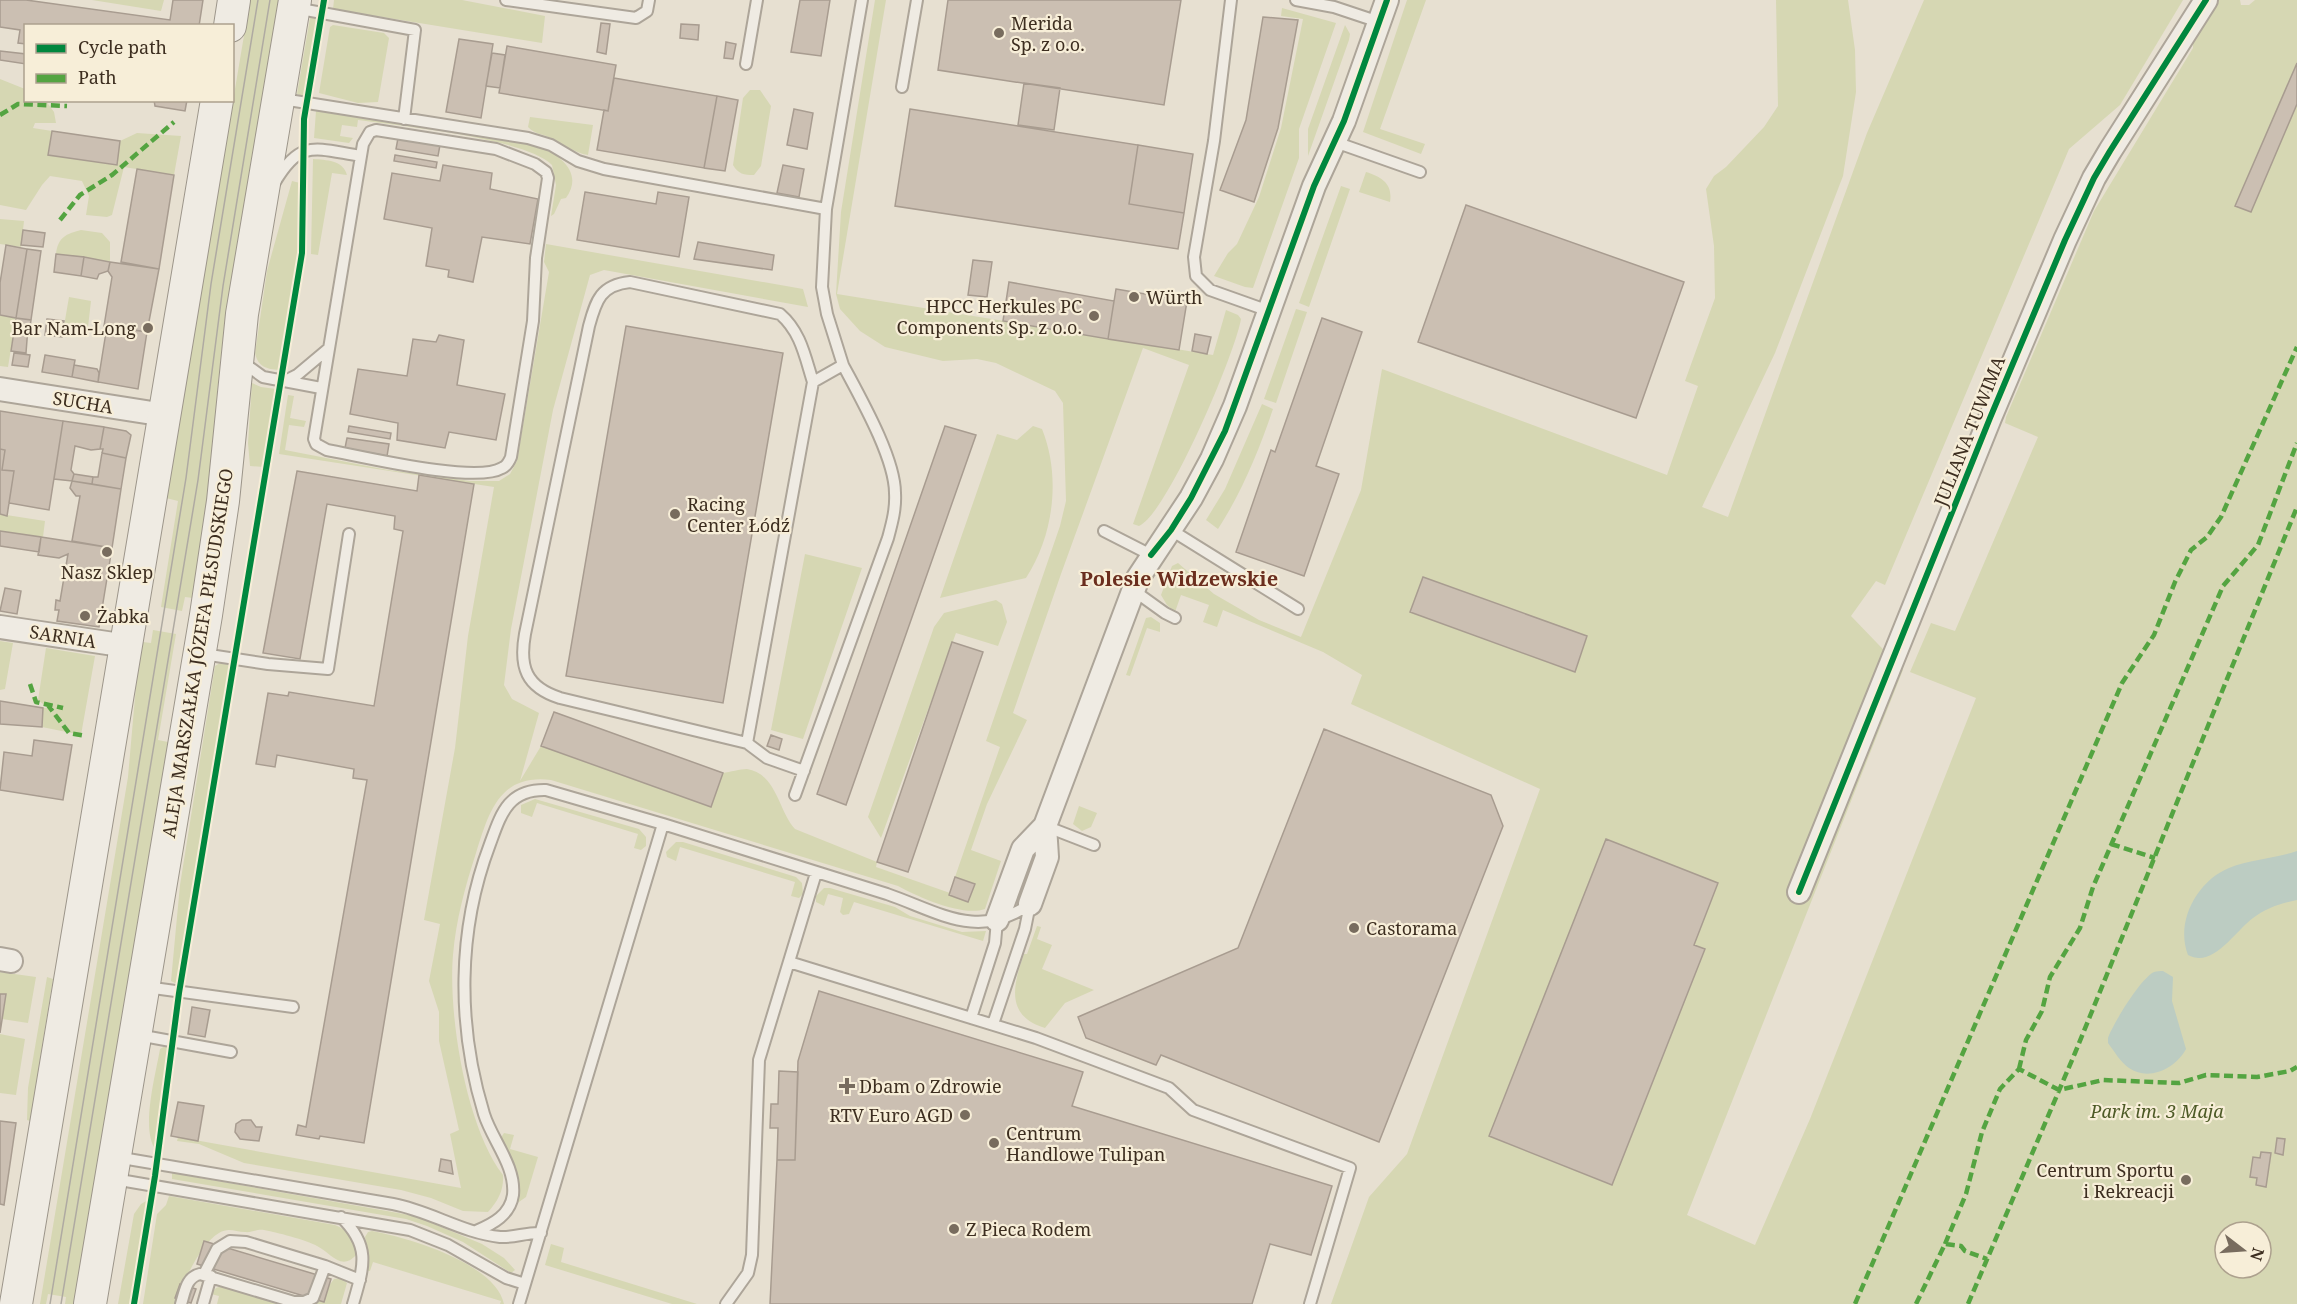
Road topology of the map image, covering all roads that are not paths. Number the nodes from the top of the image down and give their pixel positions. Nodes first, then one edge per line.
1 (234, 0) edge
2 (506, 0) edge
3 (649, 0) edge
4 (757, 0) edge
5 (862, 0) edge
6 (917, 0) edge
7 (1231, 0) edge
8 (1296, 0) edge
9 (1387, 0) edge
10 (2206, 0) edge
11 (294, 4) edge
12 (1379, 22) junction
13 (230, 24) edge
14 (746, 64) dead end
15 (902, 87) dead end
16 (278, 99) junction
17 (218, 102) edge
18 (404, 119) junction
19 (1335, 142) junction
20 (361, 156) junction
21 (1420, 172) dead end
22 (261, 206) junction
23 (826, 209) junction
24 (1269, 311) junction
25 (328, 349) junction
26 (236, 357) junction
27 (843, 365) junction
28 (287, 381) junction
29 (813, 382) junction
30 (0, 388) edge
31 (321, 388) junction
32 (165, 414) junction
33 (1171, 530) junction
34 (1104, 531) dead end
35 (349, 534) dead end
36 (1151, 555) junction
37 (1133, 590) junction
38 (1298, 609) dead end
39 (1174, 618) dead end
40 (0, 627) edge
41 (127, 646) junction
42 (200, 653) junction
43 (747, 743) junction
44 (804, 771) junction
45 (795, 795) dead end
46 (663, 824) junction
47 (1045, 826) junction
48 (1094, 845) dead end
49 (816, 873) junction
50 (1799, 892) dead end
51 (1030, 904) junction
52 (998, 920) junction
53 (789, 962) junction
54 (143, 987) junction
55 (293, 1007) dead end
56 (971, 1018) junction
57 (993, 1024) junction
58 (135, 1034) junction
59 (231, 1052) dead end
60 (112, 1167) junction
61 (341, 1217) junction
62 (476, 1231) junction
63 (541, 1233) junction
64 (325, 1266) junction
65 (208, 1275) junction
66 (360, 1280) junction
67 (525, 1284) junction
68 (11, 1301) edge
69 (90, 1304) edge
70 (182, 1304) edge
71 (203, 1304) edge
72 (353, 1304) edge
73 (519, 1304) edge
74 (726, 1304) edge
75 (1310, 1304) edge

1 - 13 main road
2 - 3 lane
4 - 14 lane
5 - 23 lane
6 - 15 lane
7 - 24 lane
8 - 12 lane
9 - 12 street
10 - 50 street, JULIANA TUWIMA
11 - 16 main road, ALEJA MARSZAŁKA JÓZEFA PIŁSUDSKIEGO
11 - 18 lane
12 - 19 street
16 - 18 lane
16 - 22 main road, ALEJA MARSZAŁKA JÓZEFA PIŁSUDSKIEGO
17 - 32 main road
18 - 23 lane
19 - 21 lane
19 - 24 street
20 - 22 lane
20 - 25 lane
20 - 31 lane
22 - 26 main road, ALEJA MARSZAŁKA JÓZEFA PIŁSUDSKIEGO
23 - 27 lane
24 - 33 street
25 - 28 lane
25 - 31 lane
26 - 28 lane
26 - 42 main road, ALEJA MARSZAŁKA JÓZEFA PIŁSUDSKIEGO
27 - 29 lane
27 - 44 lane
28 - 31 lane
29 - 43 lane
29 - 43 lane
30 - 32 street, SUCHA
32 - 41 main road
33 - 36 street
33 - 38 lane
34 - 36 lane
35 - 42 lane
36 - 37 street
37 - 39 lane
37 - 47 street
40 - 41 street, SARNIA
41 - 68 main road
42 - 54 main road, ALEJA MARSZAŁKA JÓZEFA PIŁSUDSKIEGO
43 - 44 lane
44 - 45 lane
46 - 49 lane
46 - 62 lane
46 - 63 lane
47 - 48 lane
47 - 51 street
47 - 52 street
49 - 52 lane
49 - 53 lane
51 - 52 lane
51 - 57 lane
52 - 56 lane
53 - 56 lane
53 - 74 lane
54 - 55 lane
54 - 58 main road, ALEJA MARSZAŁKA JÓZEFA PIŁSUDSKIEGO
56 - 57 lane
57 - 75 lane
58 - 59 lane
58 - 60 main road, ALEJA MARSZAŁKA JÓZEFA PIŁSUDSKIEGO
60 - 61 lane
60 - 62 lane
60 - 69 main road, ALEJA MARSZAŁKA JÓZEFA PIŁSUDSKIEGO
61 - 66 lane
61 - 67 lane
62 - 63 lane
63 - 67 lane
64 - 65 lane
64 - 65 lane
64 - 66 lane
65 - 70 lane
65 - 71 lane
66 - 72 lane
67 - 73 lane

